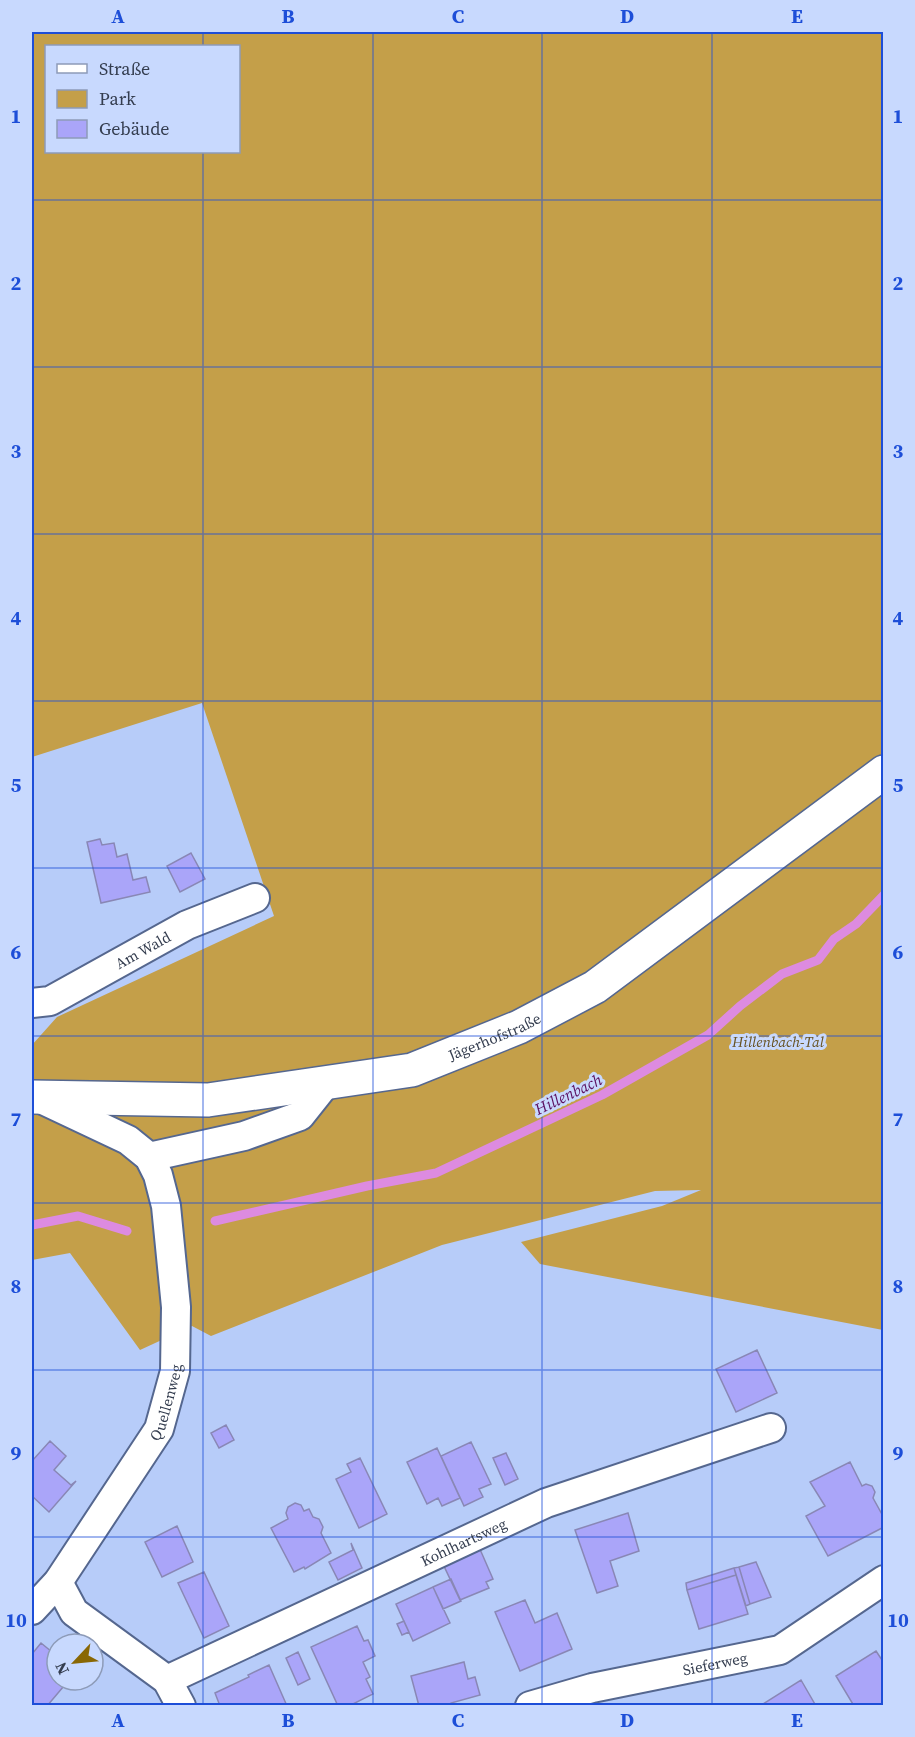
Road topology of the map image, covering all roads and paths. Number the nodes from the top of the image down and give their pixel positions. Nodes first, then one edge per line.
1 (884, 772) edge
2 (255, 898) dead end
3 (32, 1003) edge
4 (327, 1082) junction
5 (35, 1097) edge
6 (149, 1157) junction
7 (771, 1428) dead end
8 (884, 1580) edge
9 (58, 1581) junction
10 (32, 1610) edge
11 (167, 1680) junction
12 (181, 1706) edge
13 (530, 1706) edge

1 - 4 main road, Jägerhofstraße
2 - 3 street, Am Wald
4 - 5 main road, Jägerhofstraße
4 - 6 street
5 - 6 street
6 - 9 street, Quellenweg
7 - 11 street, Kohlhartsweg
8 - 13 street, Sieferweg
9 - 10 street, Quellenweg
9 - 11 street
11 - 12 street

